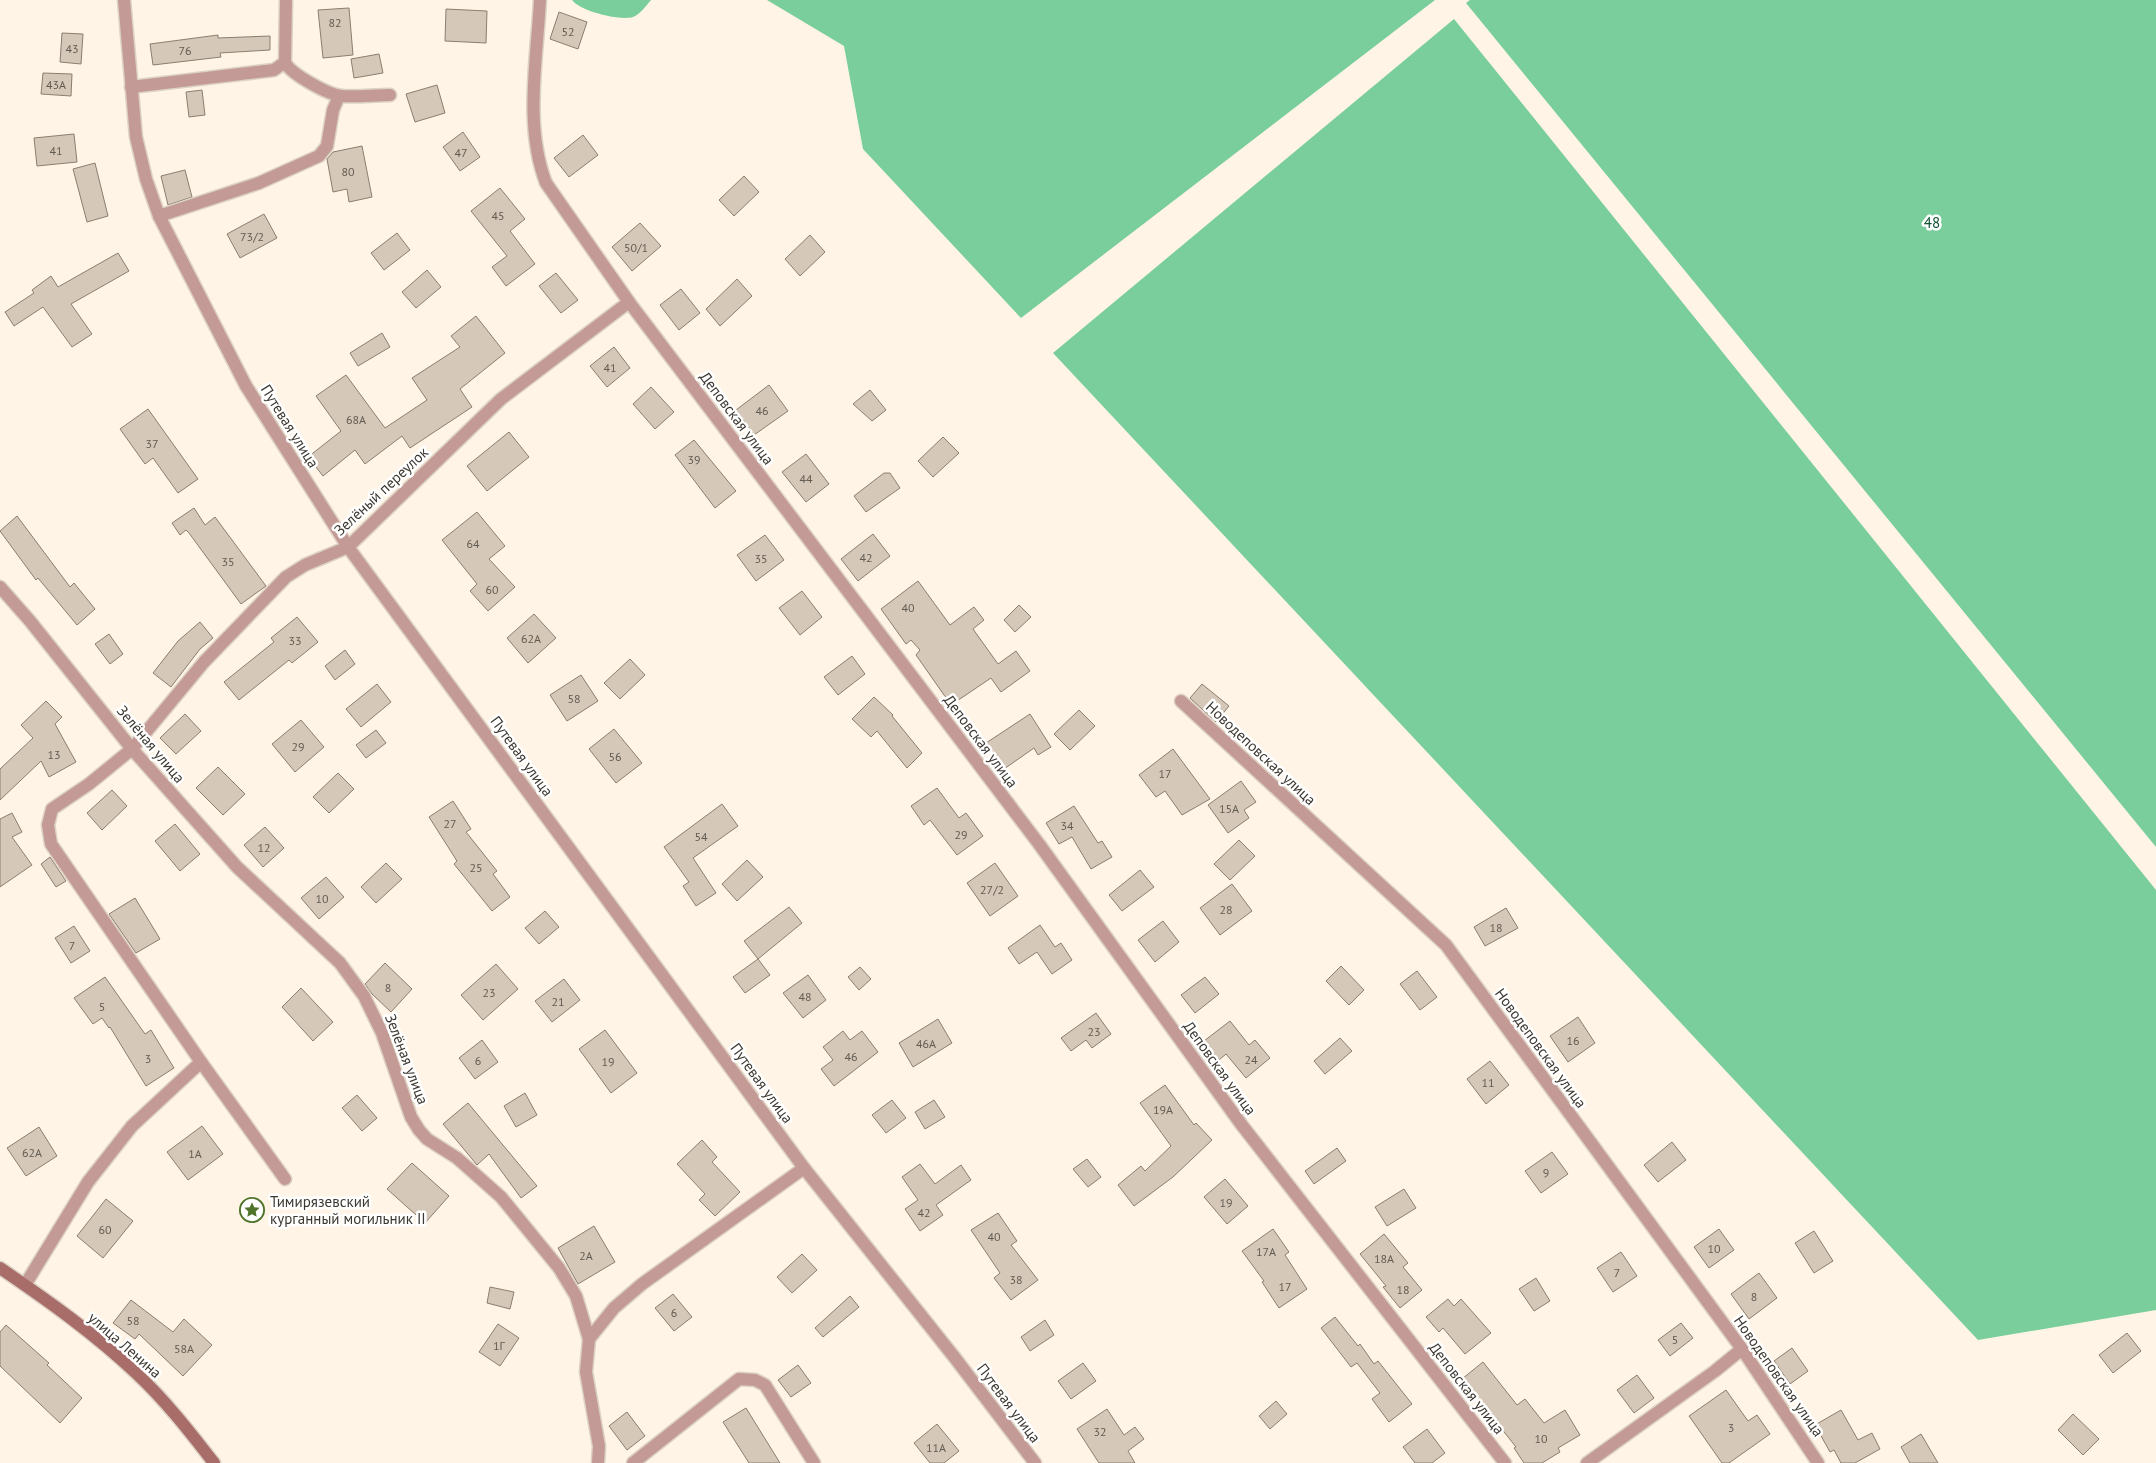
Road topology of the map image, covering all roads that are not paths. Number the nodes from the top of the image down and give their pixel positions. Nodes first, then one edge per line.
1 (124, 0) edge
2 (286, 0) edge
3 (540, 0) edge
4 (285, 62) junction
5 (131, 88) junction
6 (390, 95) dead end
7 (340, 96) junction
8 (160, 216) junction
9 (629, 302) junction
10 (348, 547) junction
11 (0, 588) edge
12 (1181, 701) dead end
13 (132, 749) junction
14 (201, 1062) junction
15 (804, 1168) junction
16 (285, 1180) dead end
17 (0, 1268) edge
18 (25, 1285) junction
19 (589, 1339) junction
20 (1742, 1349) junction
21 (214, 1463) edge
22 (598, 1463) edge
23 (634, 1463) edge
24 (814, 1463) edge
25 (1035, 1463) edge
26 (1505, 1463) edge
27 (1587, 1463) edge
28 (1818, 1463) edge

1 - 5 street, Путевая улица
2 - 4 street
3 - 9 street, Деповская улица
4 - 5 street
4 - 7 street
5 - 8 street, Путевая улица
6 - 7 street
7 - 8 street
8 - 10 street, Путевая улица
9 - 10 street, Зелёный переулок
9 - 26 street, Деповская улица
10 - 13 street, Зелёный переулок
10 - 15 street, Путевая улица
11 - 13 street, Зелёная улица
12 - 20 street, Новодеповская улица
13 - 14 street, Зелёный переулок
13 - 19 street, Зелёная улица
14 - 16 street
14 - 18 street
15 - 19 street
15 - 25 street, Путевая улица
17 - 18 street, улица Ленина
18 - 21 street, улица Ленина
19 - 22 street, Зелёная улица
20 - 27 street
20 - 28 street, Новодеповская улица
23 - 24 street

